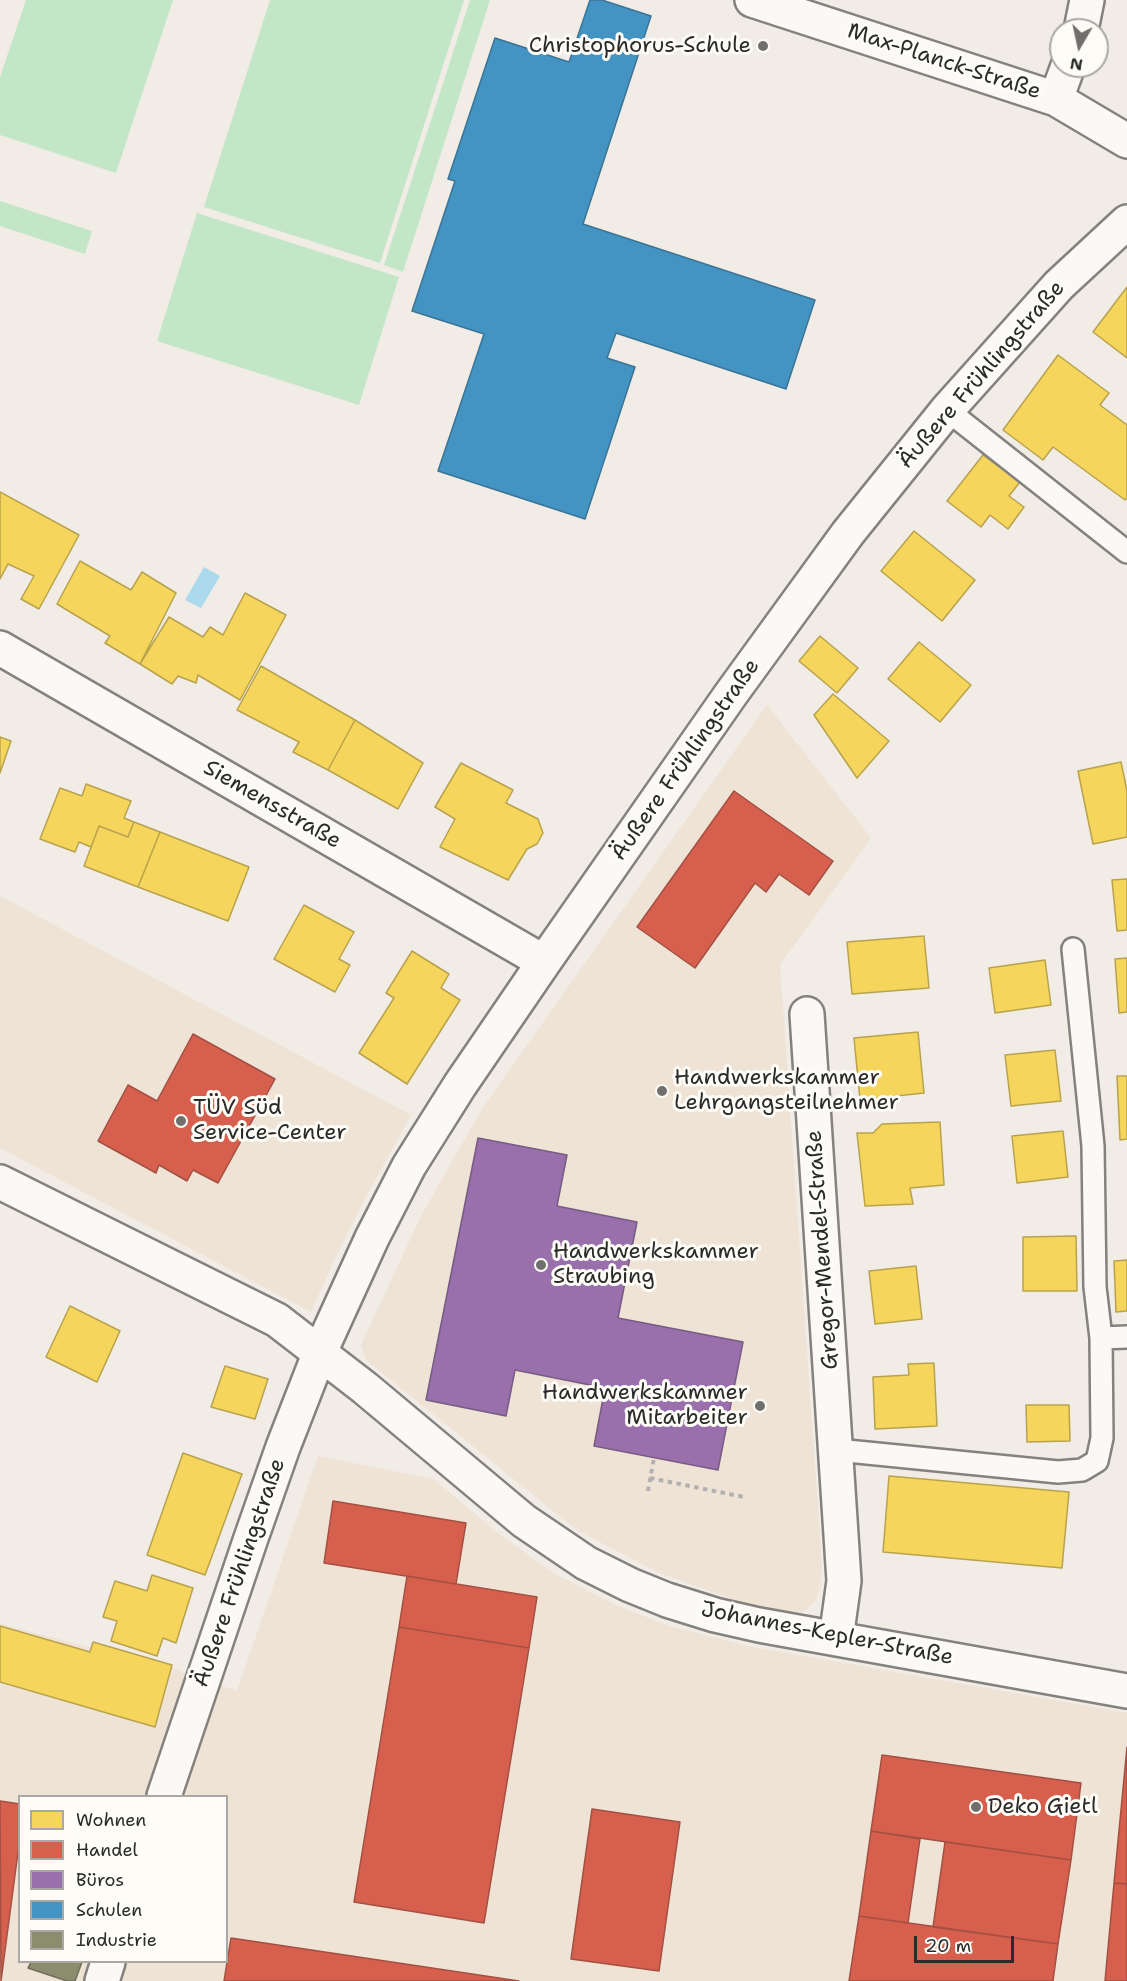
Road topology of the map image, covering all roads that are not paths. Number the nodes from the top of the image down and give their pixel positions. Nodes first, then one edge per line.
1 (752, 0) edge
2 (1087, 0) edge
3 (1083, 18) edge
4 (1064, 78) edge
5 (1056, 99) junction
6 (1127, 141) edge
7 (1127, 222) edge
8 (947, 410) junction
9 (1127, 552) edge
10 (0, 648) edge
11 (1073, 949) dead end
12 (544, 962) junction
13 (807, 1014) dead end
14 (0, 1182) edge
15 (1127, 1337) edge
16 (1101, 1338) junction
17 (320, 1352) junction
18 (837, 1450) junction
19 (836, 1639) junction
20 (1127, 1690) edge
21 (165, 1795) edge
22 (108, 1963) edge
23 (102, 1981) edge

1 - 5 street, Max-Planck-Straße
2 - 3 street
4 - 5 street
5 - 6 street, Max-Planck-Straße
7 - 8 street, Äußere Frühlingstraße
8 - 9 lane
8 - 12 street, Äußere Frühlingstraße
10 - 12 street, Siemensstraße
11 - 16 lane
12 - 17 street, Äußere Frühlingstraße
13 - 18 street, Gregor-Mendel-Straße
14 - 17 street
15 - 16 lane
16 - 18 lane
17 - 19 street, Johannes-Kepler-Straße
17 - 21 street, Äußere Frühlingstraße
18 - 19 street, Gregor-Mendel-Straße
19 - 20 street, Johannes-Kepler-Straße
22 - 23 street

